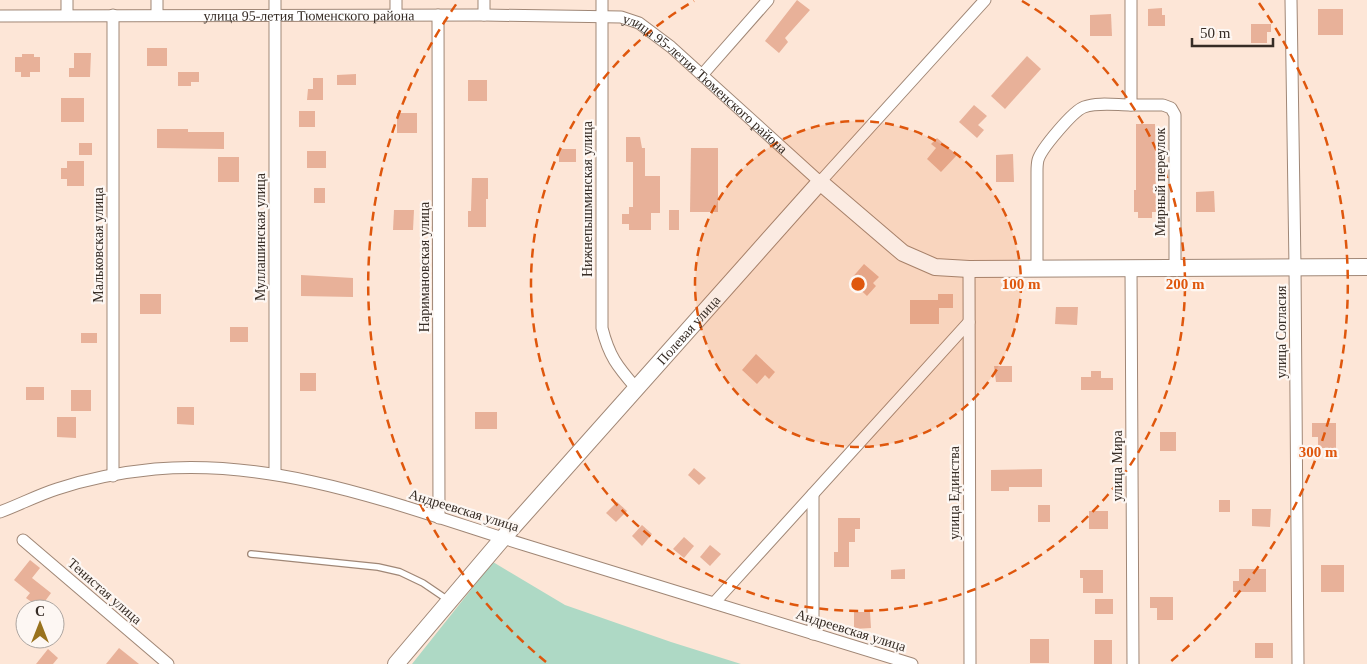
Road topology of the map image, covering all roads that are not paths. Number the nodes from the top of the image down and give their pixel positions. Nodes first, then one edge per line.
1 (67, 0) edge
2 (157, 0) edge
3 (275, 0) edge
4 (396, 0) edge
5 (484, 0) edge
6 (602, 0) edge
7 (768, 0) edge
8 (985, 0) edge
9 (1131, 0) edge
10 (1291, 0) edge
11 (113, 15) junction
12 (157, 15) junction
13 (438, 15) junction
14 (484, 15) junction
15 (0, 16) edge
16 (67, 16) junction
17 (276, 16) junction
18 (396, 16) junction
19 (602, 16) junction
20 (702, 75) junction
21 (1131, 105) junction
22 (820, 182) junction
23 (1295, 267) junction
24 (1367, 267) edge
25 (1131, 268) junction
26 (1175, 268) junction
27 (968, 269) junction
28 (1037, 269) junction
29 (969, 322) junction
30 (636, 388) junction
31 (276, 474) junction
32 (113, 476) junction
33 (813, 494) junction
34 (0, 512) edge
35 (439, 518) junction
36 (503, 538) junction
37 (23, 540) dead end
38 (251, 554) dead end
39 (450, 601) junction
40 (714, 603) junction
41 (813, 634) junction
42 (168, 664) edge
43 (396, 664) edge
44 (912, 664) edge
45 (970, 664) edge
46 (1133, 664) edge
47 (1298, 664) edge

1 - 16 street
2 - 12 street
3 - 17 street, Муллашинская улица
4 - 18 street
5 - 14 street
6 - 19 street, Нижнепышминская улица
7 - 20 street
8 - 22 street, Полевая улица
9 - 21 street
10 - 23 street, улица Согласия
11 - 12 street, улица 95-летия Тюменского района
11 - 16 street, улица 95-летия Тюменского района
11 - 32 street, Мальковская улица
12 - 17 street, улица 95-летия Тюменского района
13 - 14 street, улица 95-летия Тюменского района
13 - 18 street, улица 95-летия Тюменского района
13 - 35 street, Наримановская улица
14 - 19 street, улица 95-летия Тюменского района
15 - 16 street, улица 95-летия Тюменского района
17 - 18 street, улица 95-летия Тюменского района
17 - 31 street, Муллашинская улица
19 - 20 street, улица 95-летия Тюменского района
19 - 30 street, Нижнепышминская улица
20 - 22 street, улица 95-летия Тюменского района
21 - 26 street, Мирный переулок
21 - 28 street, Мирный переулок
22 - 27 street, улица 95-летия Тюменского района
22 - 30 street, Полевая улица
23 - 24 street, улица 95-летия Тюменского района
23 - 26 street, улица 95-летия Тюменского района
23 - 47 street, улица Согласия
25 - 26 street, улица 95-летия Тюменского района
25 - 28 street, улица 95-летия Тюменского района
25 - 46 street, улица Мира
27 - 28 street, улица 95-летия Тюменского района
27 - 29 street, улица Единства
29 - 33 street
29 - 45 street, улица Единства
30 - 36 street, Полевая улица
31 - 32 street, Андреевская улица
31 - 35 street, Андреевская улица
32 - 34 street, Андреевская улица
33 - 40 street
33 - 41 street
35 - 36 street, Андреевская улица
36 - 39 street, Полевая улица
36 - 40 street, Андреевская улица
37 - 42 street, Тенистая улица
38 - 39 lane
39 - 43 street, Полевая улица
40 - 41 street, Андреевская улица
41 - 44 street, Андреевская улица

